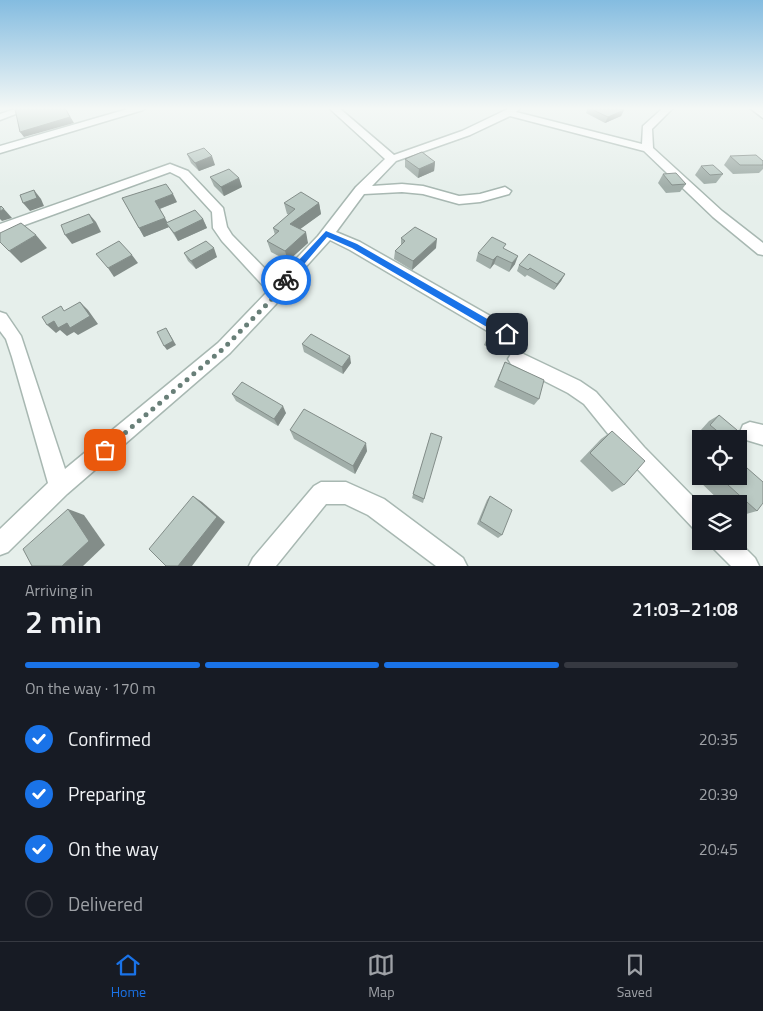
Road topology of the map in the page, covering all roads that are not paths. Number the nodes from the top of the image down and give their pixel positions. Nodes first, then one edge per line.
1 (52, 134) edge
2 (364, 134) edge
3 (462, 134) edge
4 (589, 134) edge
5 (647, 134) edge
6 (648, 149) junction
7 (0, 150) edge
8 (392, 159) junction
9 (360, 190) junction
10 (505, 191) dead end
11 (0, 229) edge
12 (326, 234) junction
13 (763, 250) edge
14 (277, 289) junction
15 (0, 319) edge
16 (507, 334) edge
17 (517, 359) dead end
18 (60, 487) junction
19 (692, 511) edge
20 (0, 544) edge
21 (731, 550) edge
22 (261, 566) edge
23 (455, 566) edge
24 (747, 566) edge

1 - 7 street
2 - 8 street
3 - 8 street
4 - 6 street
5 - 6 street
6 - 13 street
8 - 9 street
9 - 10 street
9 - 12 street
11 - 14 street
12 - 14 street
12 - 16 street
14 - 18 street
15 - 18 street
17 - 19 street
18 - 20 street
21 - 24 street
22 - 23 street

